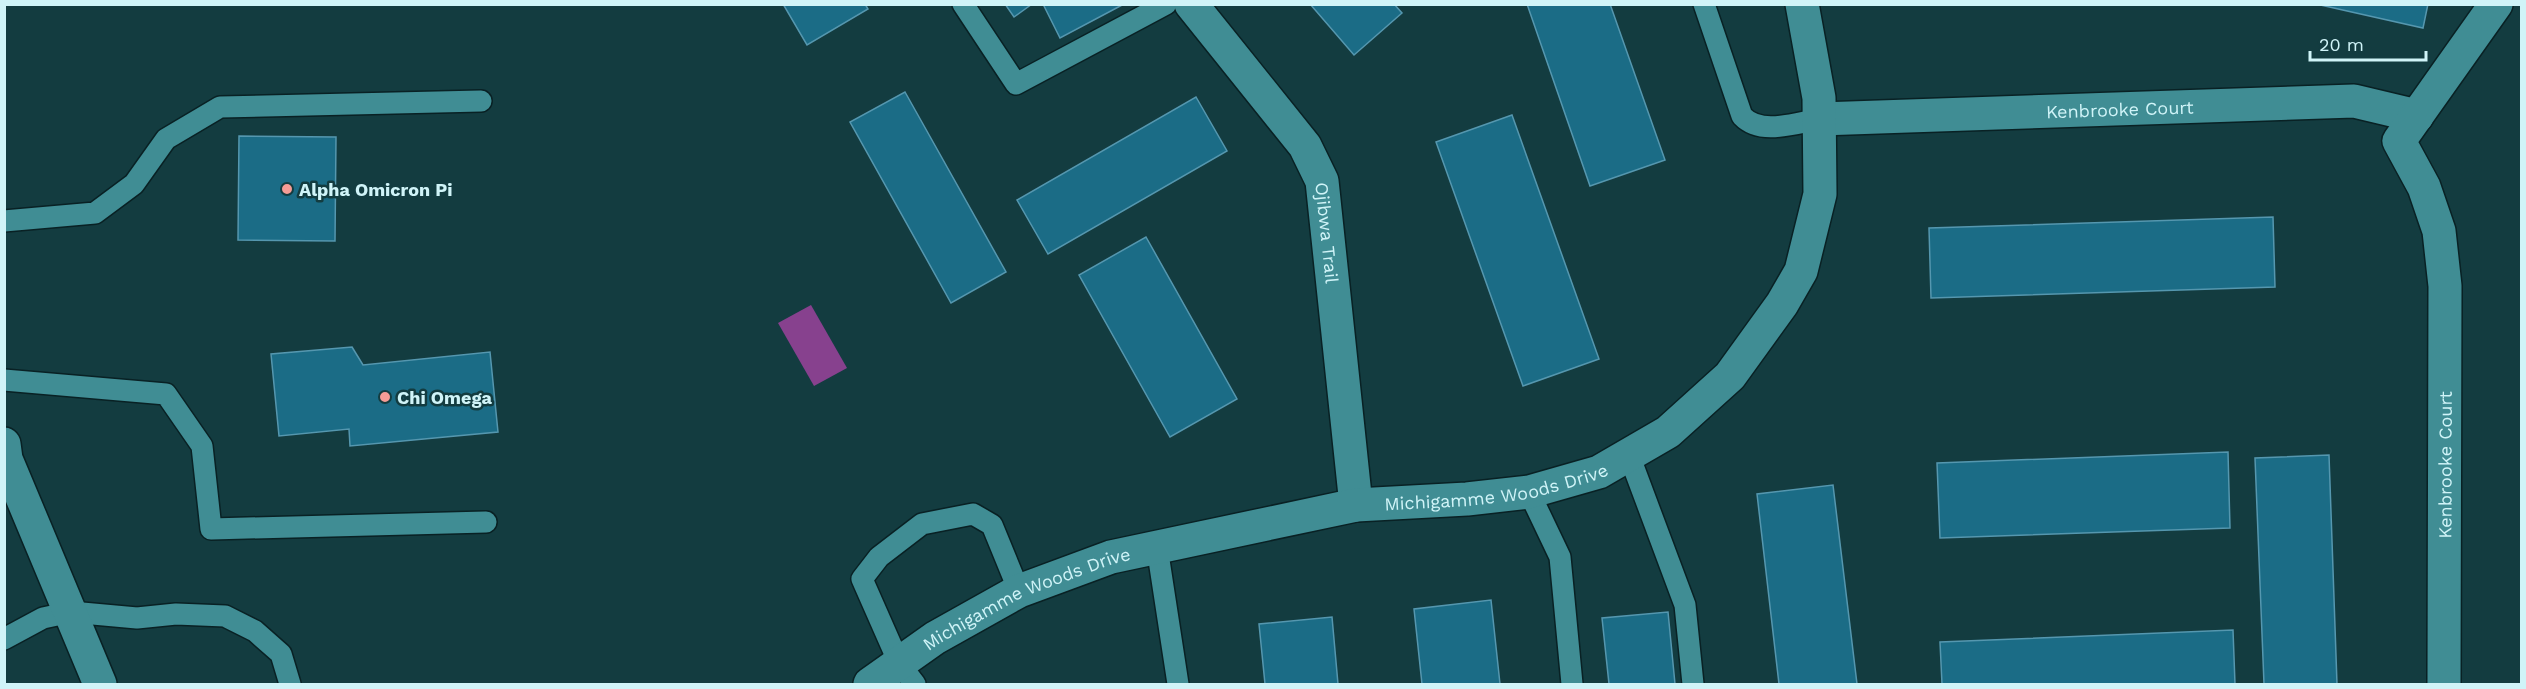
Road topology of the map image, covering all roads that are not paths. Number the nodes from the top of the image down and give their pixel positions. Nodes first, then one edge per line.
1 (963, 4) edge
2 (1166, 4) edge
3 (1191, 4) edge
4 (1704, 4) edge
5 (1802, 4) edge
6 (2496, 4) edge
7 (481, 101) dead end
8 (2417, 116) junction
9 (1820, 119) junction
10 (4, 221) edge
11 (4, 380) edge
12 (5, 454) edge
13 (1629, 455) junction
14 (1529, 492) junction
15 (1356, 505) junction
16 (486, 522) dead end
17 (1157, 547) junction
18 (1019, 591) junction
19 (71, 612) junction
20 (4, 639) edge
21 (907, 674) edge
22 (100, 684) edge
23 (290, 684) edge
24 (870, 684) edge
25 (1178, 684) edge
26 (1572, 684) edge
27 (1693, 684) edge
28 (2444, 684) edge

1 - 2 lane
3 - 15 street, Ojibwa Trail
4 - 9 lane
5 - 9 street, Michigamme Woods Drive
6 - 8 street, Kenbrooke Court
7 - 10 lane
8 - 9 street, Kenbrooke Court
8 - 28 street, Kenbrooke Court
9 - 13 street, Michigamme Woods Drive
11 - 16 lane
12 - 19 street
13 - 14 street, Michigamme Woods Drive
13 - 27 lane
14 - 15 street, Michigamme Woods Drive
14 - 26 lane
15 - 17 street, Michigamme Woods Drive
17 - 18 street, Michigamme Woods Drive
17 - 25 lane
18 - 21 street, Michigamme Woods Drive
18 - 21 lane
19 - 20 lane
19 - 22 street
19 - 23 lane
21 - 24 street, Michigamme Woods Drive

